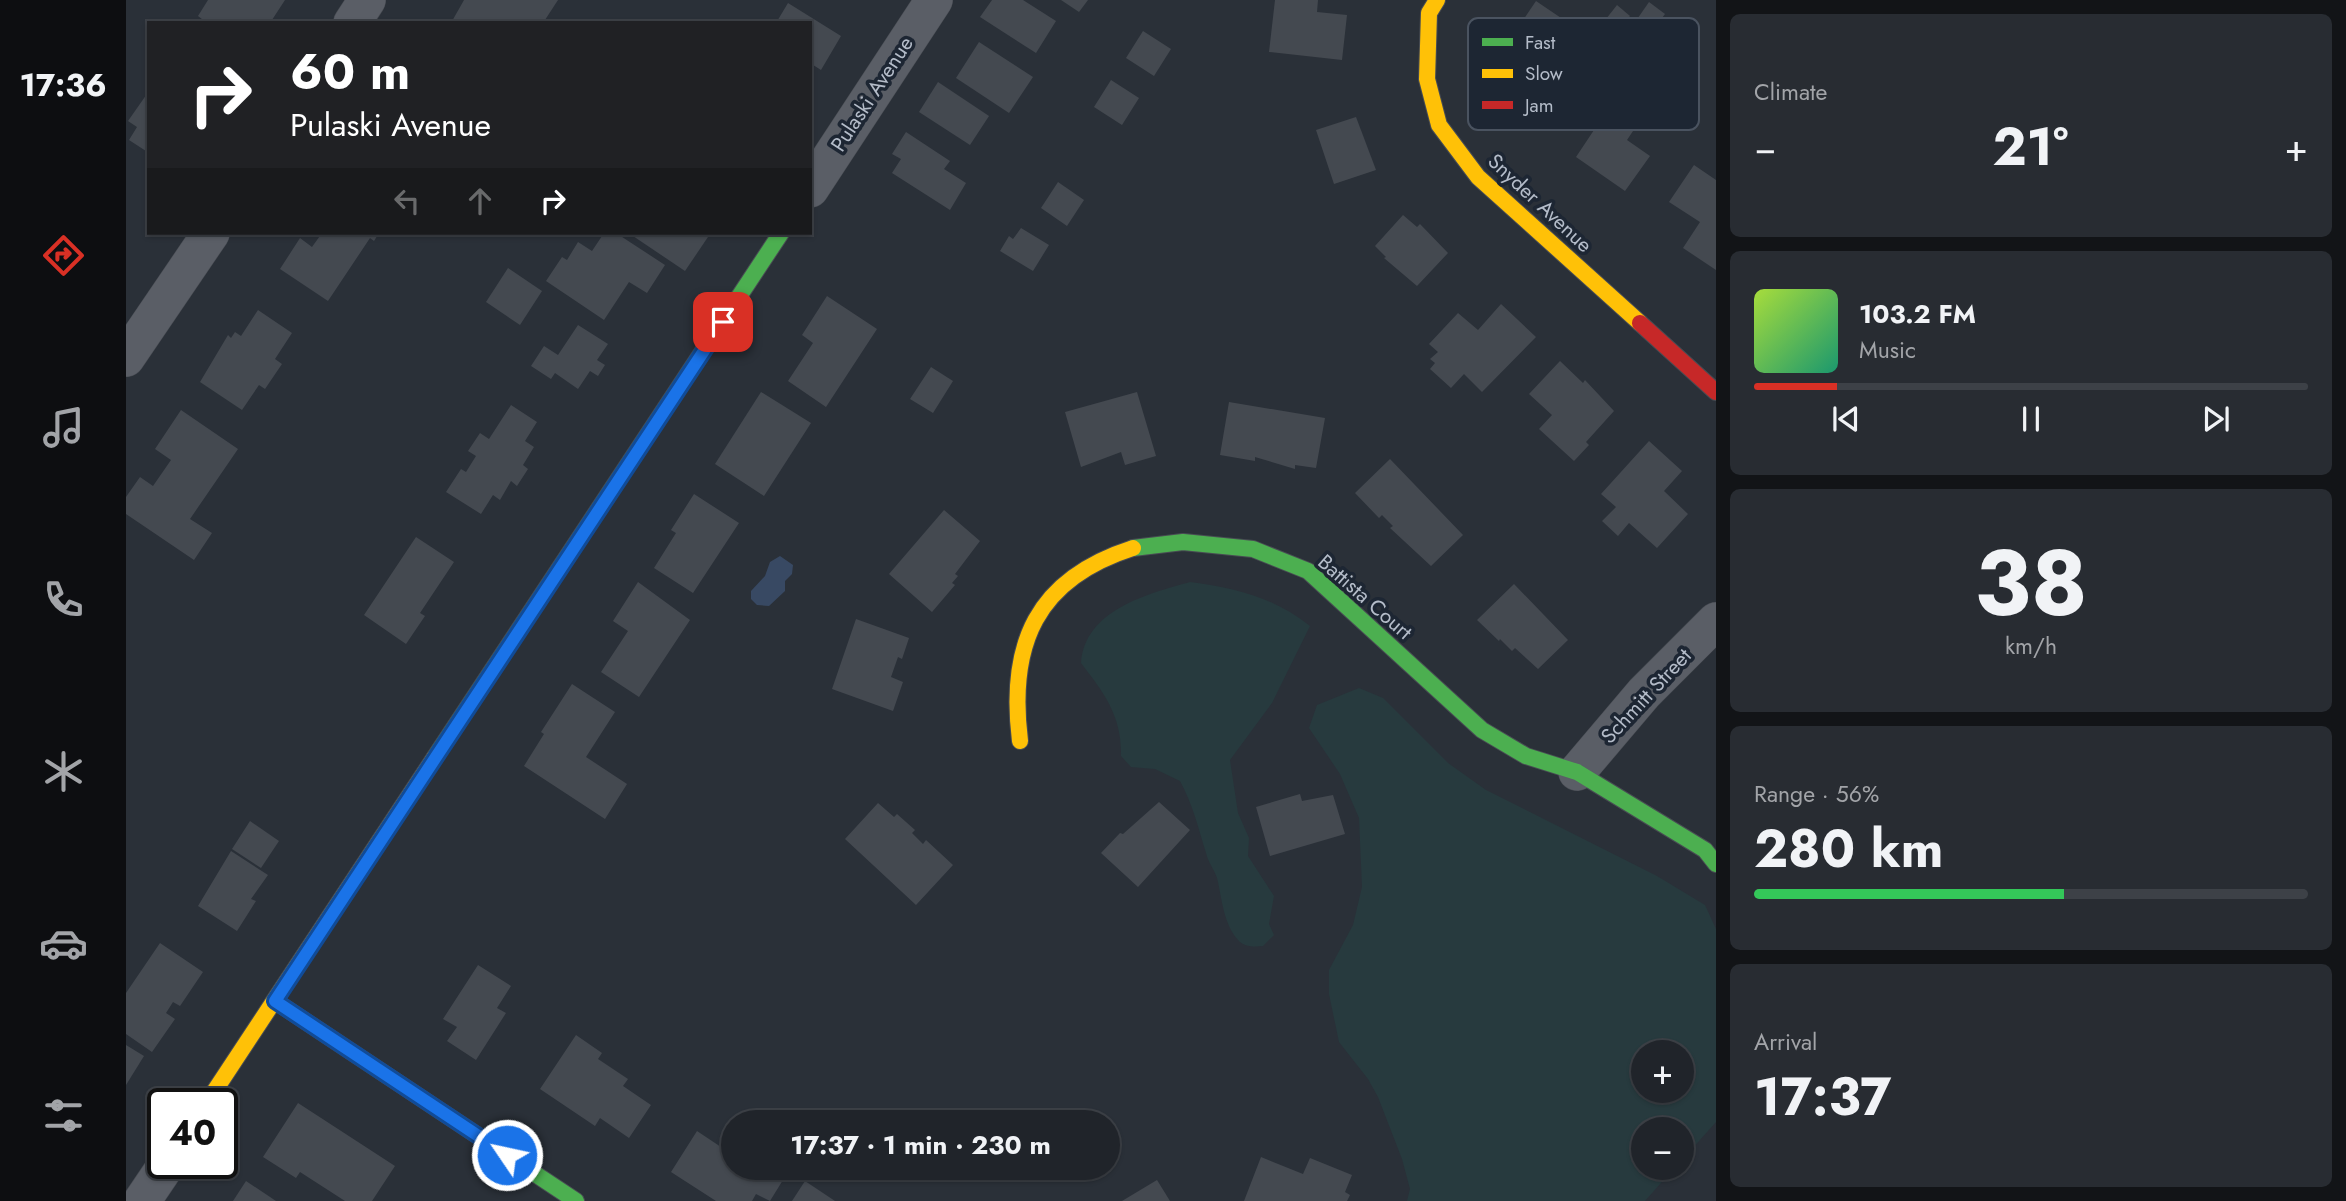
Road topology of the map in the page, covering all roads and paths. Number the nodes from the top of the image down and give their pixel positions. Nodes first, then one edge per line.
1 (368, 0) edge
2 (934, 0) edge
3 (1437, 0) edge
4 (353, 21) edge
5 (812, 186) edge
6 (210, 235) edge
7 (781, 235) edge
8 (126, 358) edge
9 (1716, 392) edge
10 (1716, 621) edge
11 (1020, 741) dead end
12 (1577, 772) junction
13 (1716, 864) edge
14 (275, 1001) junction
15 (217, 1088) edge
16 (157, 1179) edge
17 (142, 1201) edge
18 (576, 1201) edge

1 - 4 street
2 - 5 street, Pulaski Avenue
3 - 9 street, Snyder Avenue
6 - 8 street
7 - 14 street
10 - 12 street, Schmitt Street
11 - 12 street, Battista Court
12 - 13 street, Battista Court
14 - 15 street
14 - 18 street
16 - 17 street

